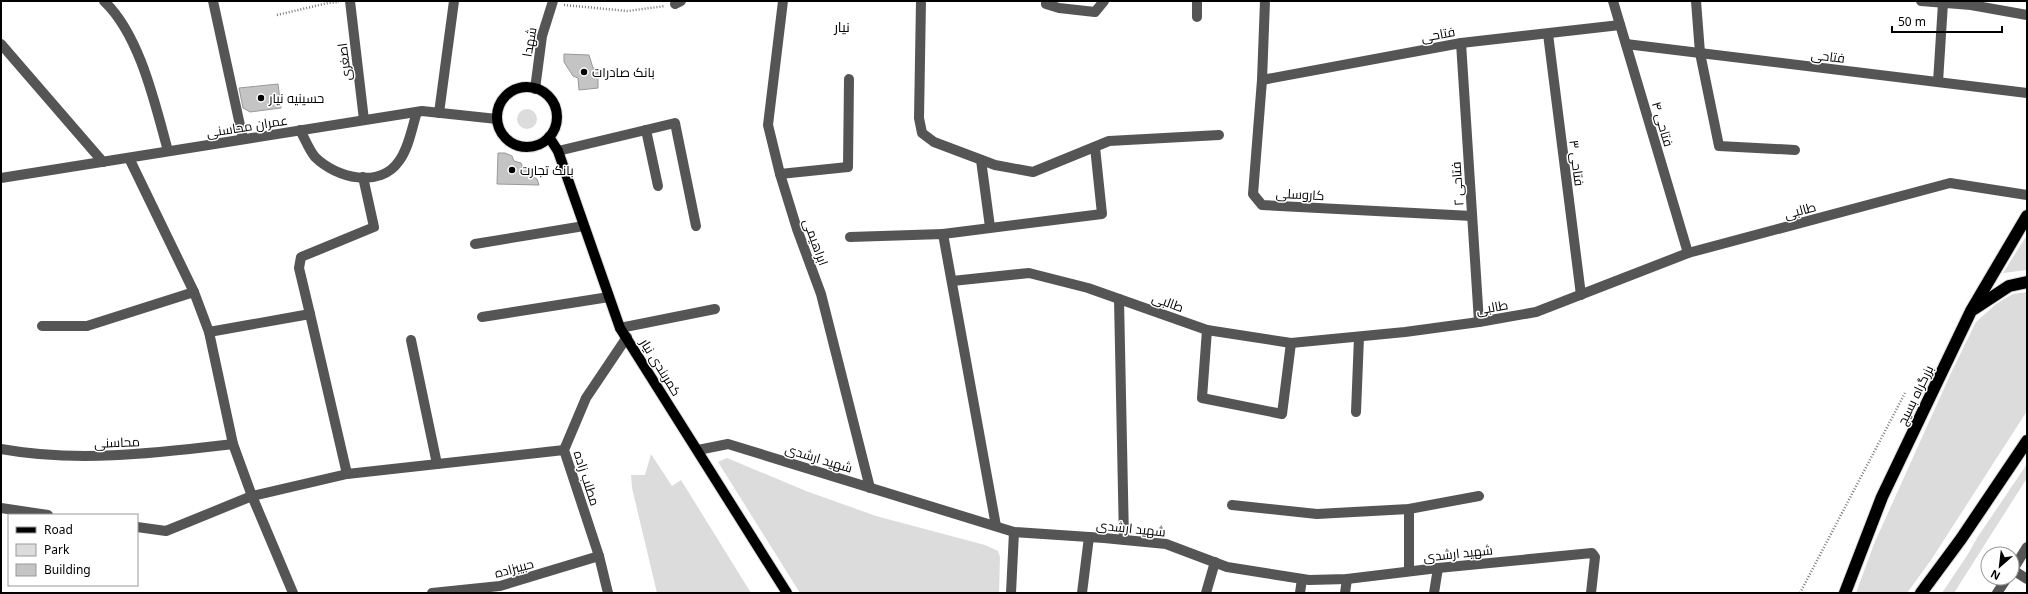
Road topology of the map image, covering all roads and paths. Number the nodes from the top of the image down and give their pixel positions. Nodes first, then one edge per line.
1 (104, 1) edge
2 (213, 1) edge
3 (350, 1) edge
4 (454, 1) edge
5 (783, 1) edge
6 (921, 1) edge
7 (1046, 1) edge
8 (1104, 1) edge
9 (1197, 1) edge
10 (1265, 1) edge
11 (1613, 1) edge
12 (1696, 1) edge
13 (1921, 1) edge
14 (552, 2) edge
15 (678, 3) edge
16 (1943, 3) junction
17 (278, 15) dead end
18 (2027, 15) edge
19 (1197, 17) dead end
20 (1620, 25) junction
21 (1548, 34) junction
22 (1461, 43) junction
23 (1, 44) edge
24 (1626, 44) junction
25 (1700, 53) junction
26 (848, 79) dead end
27 (1262, 80) junction
28 (1938, 82) junction
29 (536, 89) junction
30 (2027, 93) edge
31 (417, 112) junction
32 (439, 113) junction
33 (497, 119) junction
34 (364, 120) junction
35 (300, 130) junction
36 (646, 130) junction
37 (1219, 135) dead end
38 (549, 137) junction
39 (243, 139) junction
40 (1095, 147) junction
41 (1795, 150) dead end
42 (558, 151) junction
43 (168, 152) junction
44 (129, 158) junction
45 (981, 160) junction
46 (103, 162) junction
47 (780, 174) junction
48 (362, 177) junction
49 (1, 178) edge
50 (658, 186) dead end
51 (2027, 195) edge
52 (1472, 216) junction
53 (2027, 216) edge
54 (584, 226) junction
55 (696, 226) dead end
56 (990, 227) junction
57 (943, 234) junction
58 (850, 237) dead end
59 (475, 244) dead end
60 (1688, 253) junction
61 (952, 281) junction
62 (2027, 282) edge
63 (194, 292) junction
64 (1581, 295) junction
65 (609, 297) junction
66 (1119, 299) junction
67 (715, 309) dead end
68 (1971, 311) junction
69 (310, 314) junction
70 (482, 317) dead end
71 (1479, 322) junction
72 (42, 326) dead end
73 (620, 328) junction
74 (1207, 330) junction
75 (209, 332) junction
76 (627, 337) junction
77 (1360, 337) junction
78 (411, 340) dead end
79 (1291, 343) junction
80 (1905, 393) dead end
81 (1356, 412) dead end
82 (2027, 441) edge
83 (233, 444) junction
84 (1, 449) edge
85 (564, 450) junction
86 (698, 450) junction
87 (438, 464) junction
88 (347, 474) junction
89 (870, 488) junction
90 (252, 496) junction
91 (1479, 496) dead end
92 (1232, 505) dead end
93 (1, 508) edge
94 (1409, 509) junction
95 (41, 514) edge
96 (996, 526) junction
97 (138, 527) edge
98 (1014, 532) junction
99 (1089, 537) junction
100 (1124, 540) junction
101 (2027, 547) edge
102 (600, 556) junction
103 (2020, 558) edge
104 (1215, 562) junction
105 (1438, 568) junction
106 (1409, 571) junction
107 (1302, 578) junction
108 (1347, 579) junction
109 (293, 593) edge
110 (432, 593) edge
111 (608, 593) edge
112 (787, 593) edge
113 (1011, 593) edge
114 (1082, 593) edge
115 (1206, 593) edge
116 (1300, 593) edge
117 (1345, 593) edge
118 (1434, 593) edge
119 (1590, 593) edge
120 (1800, 593) edge
121 (1845, 593) edge
122 (1921, 593) edge

1 - 43 street
2 - 39 street
3 - 17 path
3 - 34 street, اصغری
4 - 32 street
5 - 47 street, ابراهیمی
6 - 45 street
7 - 8 street
9 - 19 street
10 - 27 street, کاروسلی
11 - 20 street, فتاحی ۴
12 - 25 street
13 - 16 street
14 - 15 path
14 - 29 street, شهدا
16 - 18 street
16 - 28 street
20 - 21 street, فتاحی
20 - 24 street, فتاحی ۴
21 - 22 street, فتاحی
21 - 64 street, فتاحی ۳
22 - 27 street, فتاحی
22 - 52 street, فتاحی ۲
23 - 46 street
24 - 25 street, فتاحی
24 - 60 street, فتاحی ۴
25 - 28 street, فتاحی
25 - 41 street
26 - 47 street
27 - 52 street, کاروسلی
28 - 30 street, فتاحی
29 - 33 main road
29 - 38 main road
31 - 32 street, عمران محاسنی
31 - 34 street, عمران محاسنی
31 - 48 street
32 - 33 street, عمران محاسنی
33 - 38 main road
34 - 35 street, عمران محاسنی
35 - 39 street, عمران محاسنی
35 - 48 street
36 - 42 street
36 - 50 street
36 - 55 street
37 - 40 street
38 - 42 main road, کمربندی نیار
39 - 43 street, عمران محاسنی
40 - 45 street
40 - 56 street
42 - 54 main road, کمربندی نیار
43 - 44 street, عمران محاسنی
44 - 46 street, عمران محاسنی
44 - 63 street
45 - 56 street
46 - 49 street, عمران محاسنی
47 - 89 street, ابراهیمی
48 - 69 street
51 - 60 street, طالبی
52 - 71 street, فتاحی ۲
53 - 68 highway, بزرگراه بسیج
54 - 59 street
54 - 65 main road, کمربندی نیار
56 - 57 street
57 - 58 street
57 - 61 street
60 - 64 street, طالبی
61 - 66 street, طالبی
61 - 96 street
62 - 68 highway
63 - 72 street
63 - 75 street
64 - 71 street, طالبی
65 - 70 street
65 - 73 main road, کمربندی نیار
66 - 74 street, طالبی
66 - 100 street
67 - 73 street
68 - 121 highway, بزرگراه بسیج
69 - 75 street
69 - 88 street
71 - 77 street, طالبی
73 - 76 main road, کمربندی نیار
74 - 79 street, طالبی
74 - 79 street
75 - 83 street
76 - 85 street, مطلب زاده
76 - 86 main road, کمربندی نیار
77 - 79 street, طالبی
77 - 81 street
78 - 87 street
80 - 120 path
82 - 122 highway
83 - 84 street, محاسنی
83 - 90 street
85 - 87 street
85 - 102 street, مطلب زاده
86 - 89 street, شهید ارشدی
86 - 112 main road, کمربندی نیار
87 - 88 street
88 - 90 street
89 - 96 street, شهید ارشدی
90 - 97 street
90 - 109 street
91 - 94 street
92 - 94 street
93 - 95 street
94 - 106 street
96 - 98 street, شهید ارشدی
98 - 99 street, شهید ارشدی
98 - 113 street
99 - 100 street, شهید ارشدی
99 - 114 street
100 - 104 street, شهید ارشدی
101 - 103 street
102 - 110 street, حبیبزاده
102 - 111 street, مطلب زاده
104 - 107 street, شهید ارشدی
104 - 115 street
105 - 106 street, شهید ارشدی
105 - 118 street
105 - 119 street, شهید ارشدی
106 - 108 street, شهید ارشدی
107 - 108 street, شهید ارشدی
107 - 116 street
108 - 117 street

